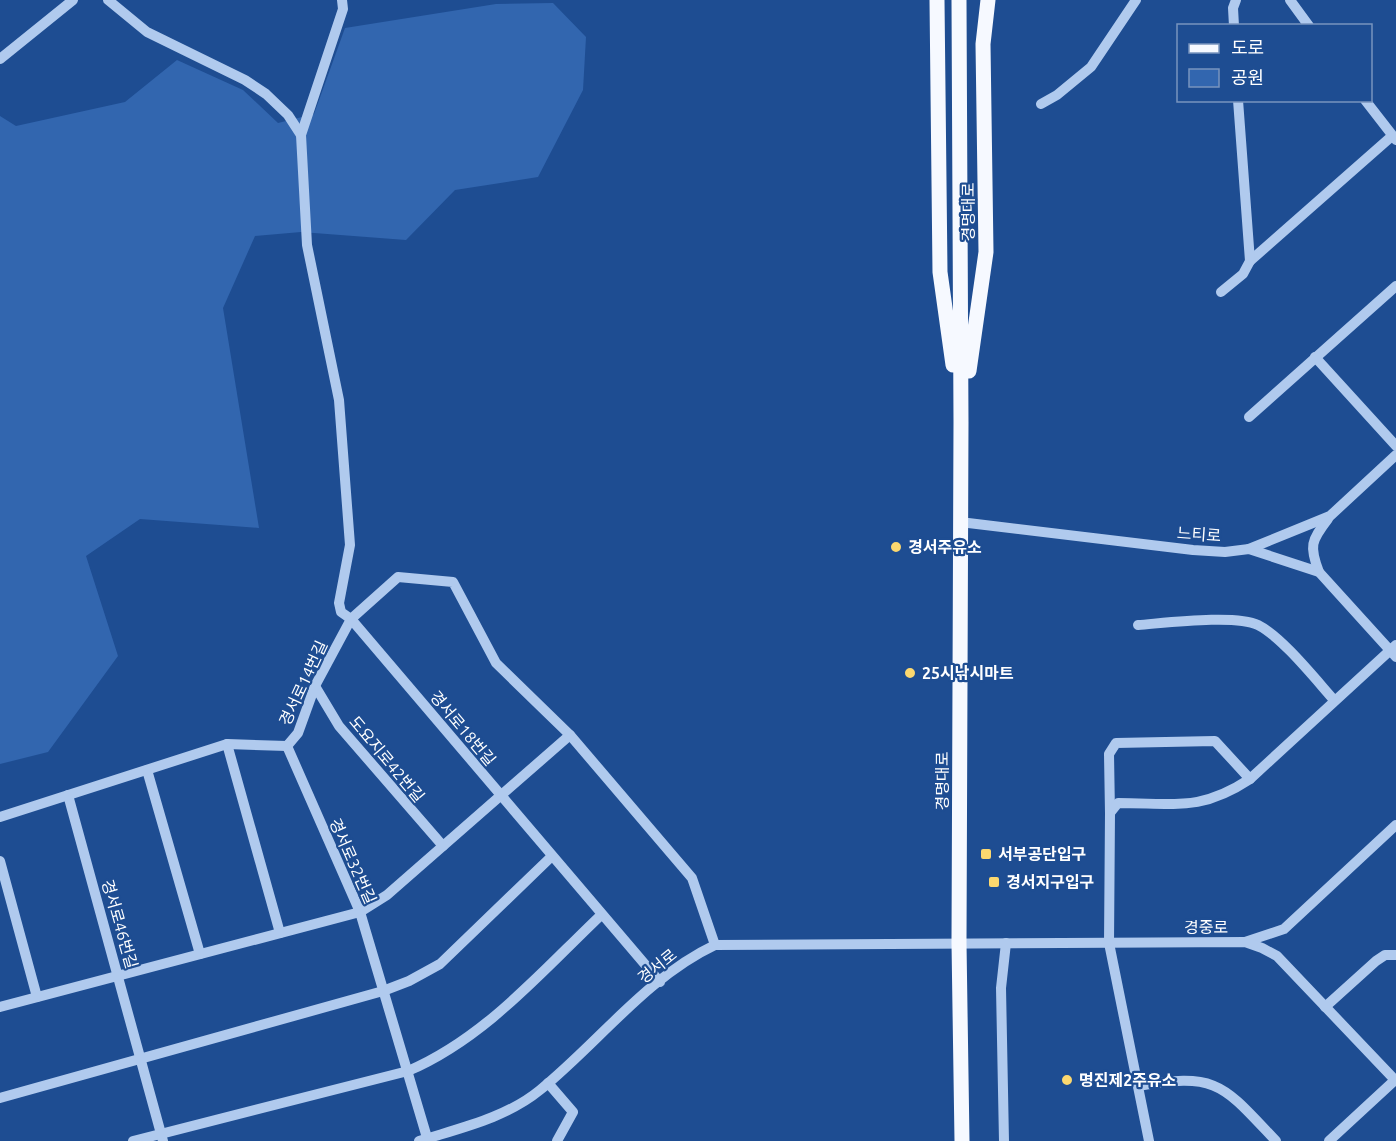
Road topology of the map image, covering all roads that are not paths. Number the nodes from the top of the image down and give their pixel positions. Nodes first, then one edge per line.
1 (73, 0) edge
2 (108, 0) edge
3 (342, 0) edge
4 (937, 0) edge
5 (959, 0) edge
6 (988, 0) edge
7 (1136, 0) edge
8 (1236, 0) edge
9 (1290, 0) edge
10 (1234, 24) edge
11 (1308, 24) edge
12 (0, 59) edge
13 (1238, 102) edge
14 (1367, 102) edge
15 (1041, 104) dead end
16 (301, 135) junction
17 (1394, 138) edge
18 (1250, 261) junction
19 (1396, 286) edge
20 (1221, 292) dead end
21 (1315, 357) junction
22 (1249, 417) dead end
23 (961, 422) junction
24 (1396, 446) edge
25 (1396, 456) edge
26 (1330, 516) junction
27 (960, 522) junction
28 (1248, 549) junction
29 (1319, 573) junction
30 (351, 619) junction
31 (1138, 625) dead end
32 (1394, 651) edge
33 (315, 686) junction
34 (1335, 700) junction
35 (570, 735) junction
36 (227, 744) junction
37 (287, 746) junction
38 (147, 770) junction
39 (1250, 779) junction
40 (68, 795) junction
41 (500, 796) junction
42 (1110, 813) junction
43 (0, 818) edge
44 (1396, 825) edge
45 (443, 846) junction
46 (551, 857) junction
47 (0, 861) edge
48 (360, 912) junction
49 (601, 915) junction
50 (280, 933) junction
51 (1245, 942) junction
52 (1006, 943) junction
53 (1109, 943) junction
54 (959, 944) junction
55 (715, 945) junction
56 (200, 954) junction
57 (1396, 955) edge
58 (119, 976) junction
59 (660, 982) junction
60 (383, 991) junction
61 (37, 997) junction
62 (0, 1007) edge
63 (1325, 1007) junction
64 (142, 1060) junction
65 (408, 1071) junction
66 (1396, 1081) edge
67 (548, 1083) junction
68 (1138, 1086) junction
69 (0, 1098) edge
70 (161, 1137) edge
71 (425, 1140) edge
72 (133, 1141) edge
73 (557, 1141) edge
74 (962, 1141) edge
75 (1004, 1141) edge
76 (1149, 1141) edge
77 (1276, 1141) edge
78 (1329, 1141) edge

1 - 12 street
2 - 16 street
3 - 16 street
4 - 23 main road, 경명대로
5 - 23 main road, 경명대로
6 - 23 main road, 경명대로
7 - 15 street
8 - 10 street
9 - 11 street
13 - 18 street
14 - 17 street
16 - 30 street, 경서로18번길
17 - 18 street
18 - 20 street
19 - 21 street
21 - 22 street
21 - 24 street
23 - 27 main road, 경명대로
25 - 26 street
26 - 28 street
26 - 29 street
27 - 28 street, 느티로
27 - 54 main road, 경명대로
28 - 29 street, 느티로
29 - 32 street, 느티로
30 - 33 street, 경서로14번길
30 - 35 street, 경서로14번길
30 - 41 street, 경서로18번길
31 - 34 street
32 - 34 street
33 - 37 street, 경서로14번길
33 - 45 street, 도요지로42번길
34 - 39 street
35 - 41 street
35 - 55 street, 경서로14번길
36 - 37 street, 경서로14번길
36 - 38 street, 경서로14번길
36 - 50 street
37 - 48 street, 경서로32번길
38 - 40 street, 경서로14번길
38 - 56 street
39 - 42 street
39 - 42 street
40 - 43 street, 경서로14번길
40 - 58 street, 경서로46번길
41 - 45 street
41 - 46 street, 경서로18번길
42 - 53 street
44 - 51 street
45 - 48 street
46 - 49 street, 경서로18번길
46 - 60 street
47 - 61 street
48 - 50 street
48 - 60 street, 경서로32번길
49 - 59 street, 경서로18번길
49 - 65 street
50 - 56 street
51 - 53 street, 경중로
51 - 63 street, 경중로
52 - 53 street, 경중로
52 - 54 street, 경중로
52 - 75 street
53 - 68 street
54 - 55 street, 경서로
54 - 74 main road, 경명대로
55 - 59 street, 경서로
56 - 58 street
57 - 63 street
58 - 61 street
58 - 64 street, 경서로46번길
59 - 67 street, 경서로
60 - 64 street
60 - 65 street, 경서로32번길
61 - 62 street
63 - 66 street, 경중로
64 - 69 street
64 - 70 street, 경서로46번길
65 - 70 street
65 - 71 street, 경서로32번길
66 - 78 street
67 - 71 street, 경서로
67 - 73 street
68 - 76 street
68 - 77 street
70 - 72 street

